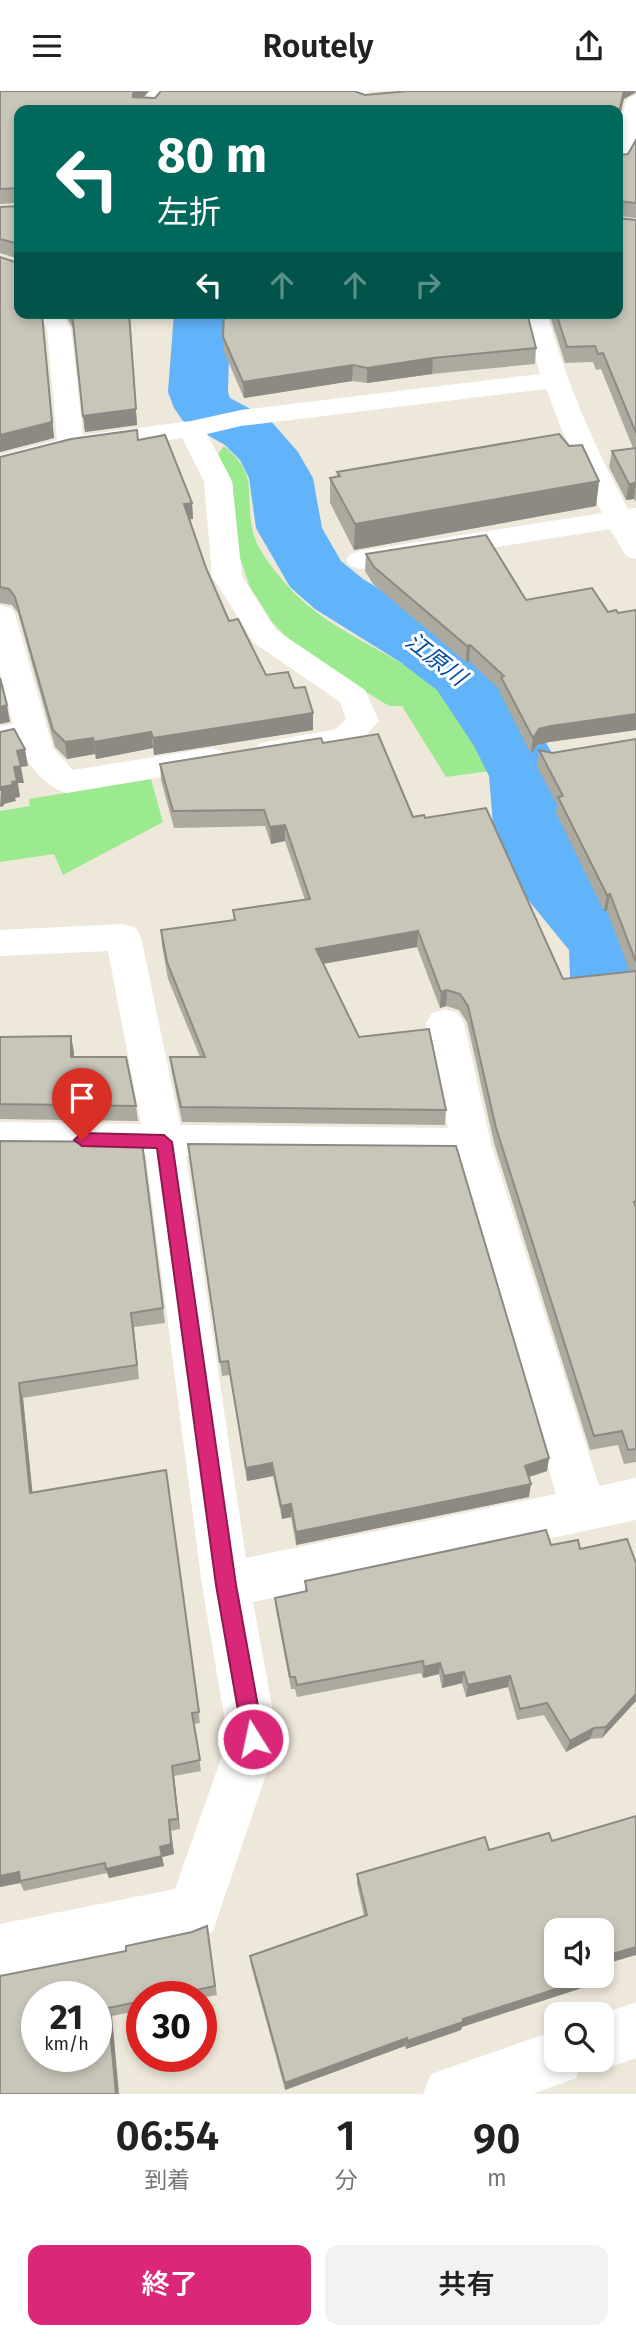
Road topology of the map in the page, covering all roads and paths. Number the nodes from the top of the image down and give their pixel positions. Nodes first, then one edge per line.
1 (168, 91) edge
2 (459, 91) edge
3 (364, 101) edge
4 (636, 101) edge
5 (149, 105) edge
6 (623, 143) edge
7 (54, 319) edge
8 (537, 319) edge
9 (554, 380) junction
10 (195, 428) junction
11 (71, 445) junction
12 (0, 463) edge
13 (627, 517) edge
14 (636, 550) edge
15 (360, 560) dead end
16 (0, 614) edge
17 (31, 731) junction
18 (0, 736) edge
19 (0, 943) edge
20 (445, 1023) dead end
21 (0, 1138) edge
22 (164, 1142) junction
23 (471, 1144) junction
24 (636, 1499) edge
25 (583, 1510) junction
26 (226, 1585) junction
27 (0, 1951) edge
28 (636, 2030) edge
29 (614, 2038) edge
30 (544, 2062) edge
31 (451, 2094) edge

1 - 5 street
2 - 3 street
4 - 6 street
7 - 11 street
8 - 9 street
9 - 10 street
9 - 13 street
10 - 11 street
10 - 17 street
11 - 12 street
13 - 14 street
13 - 15 street
16 - 17 street
17 - 18 street
19 - 22 street
20 - 23 street
21 - 22 street
22 - 23 street
22 - 26 street
23 - 25 street
24 - 25 street
25 - 26 street
26 - 27 street
28 - 29 street
30 - 31 street

